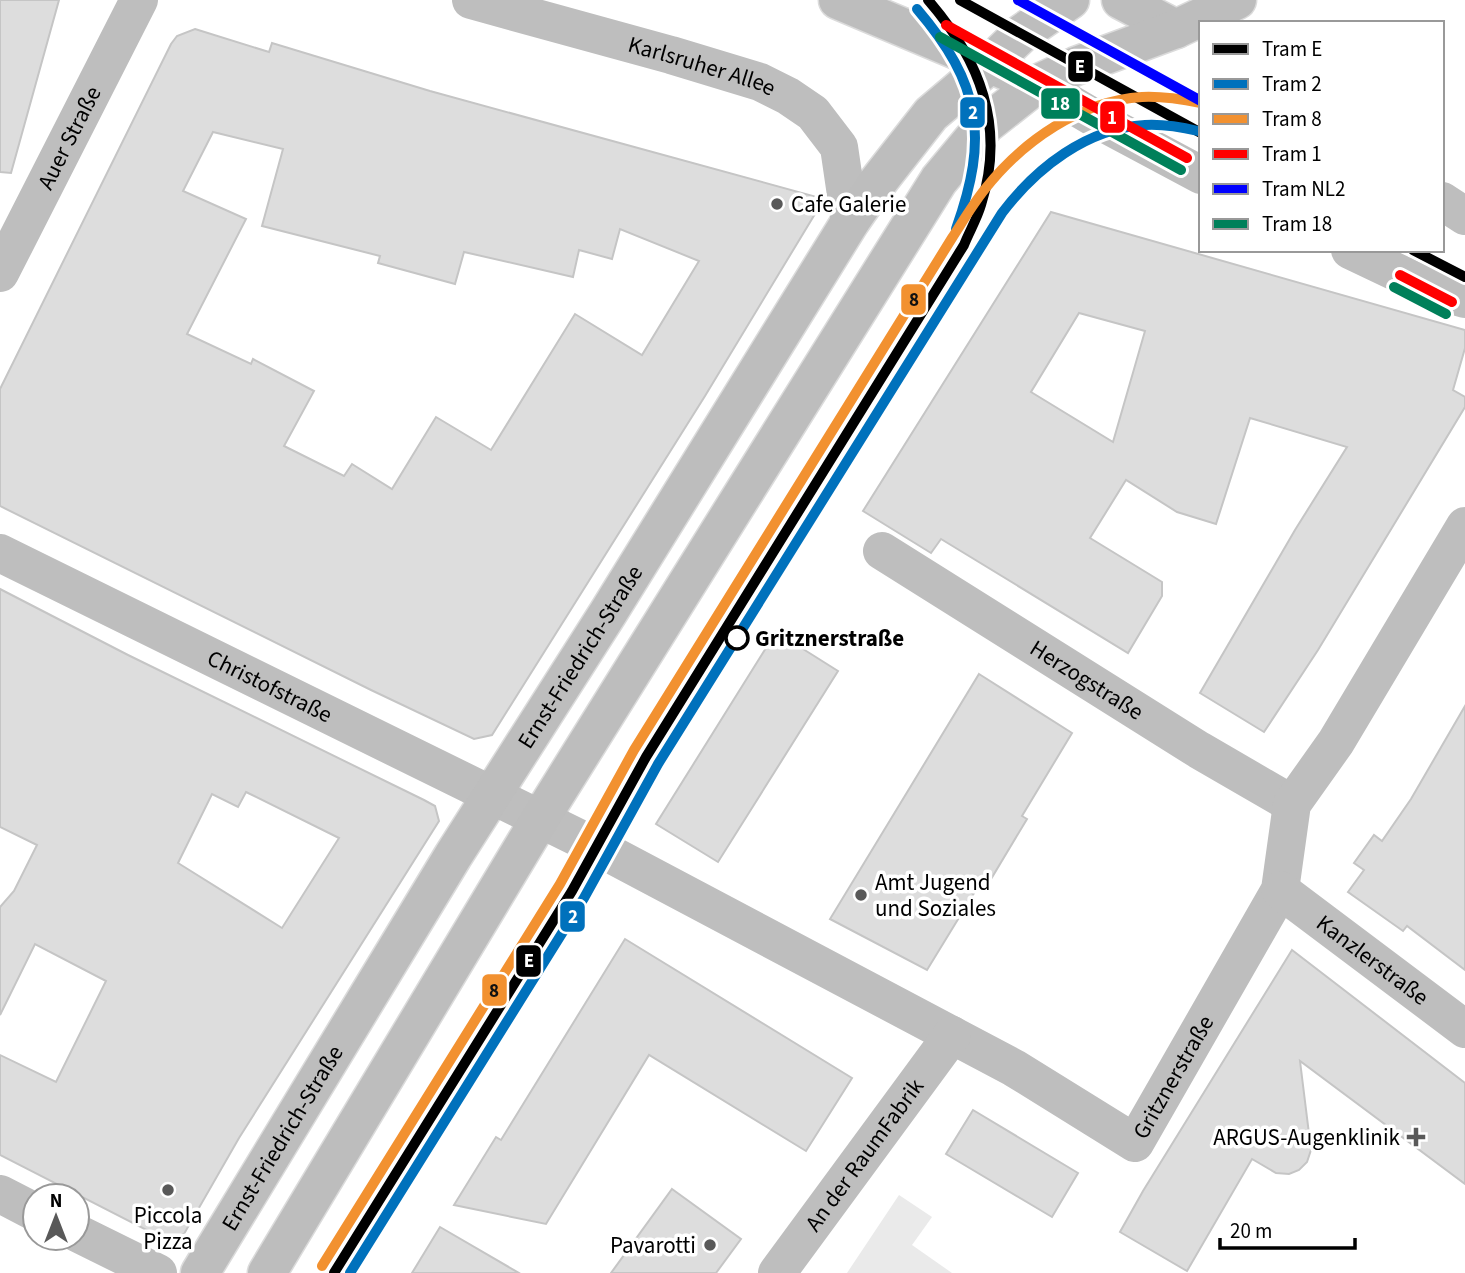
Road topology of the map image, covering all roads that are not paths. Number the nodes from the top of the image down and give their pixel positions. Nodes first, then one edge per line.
1 (139, 0) edge
2 (471, 0) edge
3 (838, 0) edge
4 (1070, 0) edge
5 (1121, 0) edge
6 (1237, 0) edge
7 (1209, 21) edge
8 (1189, 36) edge
9 (990, 64) junction
10 (1037, 84) junction
11 (1199, 174) edge
12 (1444, 202) edge
13 (1465, 216) edge
14 (850, 222) junction
15 (1354, 252) edge
16 (0, 273) edge
17 (1465, 299) edge
18 (1465, 526) edge
19 (882, 551) dead end
20 (0, 553) edge
21 (491, 796) junction
22 (1292, 804) junction
23 (540, 819) junction
24 (1280, 890) junction
25 (1465, 1029) edge
26 (952, 1035) junction
27 (0, 1194) edge
28 (21, 1205) edge
29 (91, 1240) edge
30 (158, 1273) edge
31 (200, 1273) edge
32 (267, 1273) edge
33 (777, 1273) edge

1 - 16 street, Auer Straße
2 - 14 street, Karlsruher Allee
3 - 9 main road
4 - 9 main road, Ernst-Friedrich-Straße
5 - 8 main road
6 - 7 main road
8 - 10 main road
9 - 10 main road
9 - 14 main road, Ernst-Friedrich-Straße
10 - 11 street
10 - 23 main road
12 - 13 street
14 - 21 main road, Ernst-Friedrich-Straße
15 - 17 street
18 - 22 street, Gritznerstraße
19 - 22 street, Herzogstraße
20 - 21 street, Christofstraße
21 - 23 street, Christofstraße
21 - 31 main road, Ernst-Friedrich-Straße
22 - 24 street, Gritznerstraße
23 - 26 street, Gritznerstraße
23 - 32 main road
24 - 25 street, Kanzlerstraße
24 - 26 street, Gritznerstraße
26 - 33 street, An der RaumFabrik
27 - 28 street
29 - 30 street

